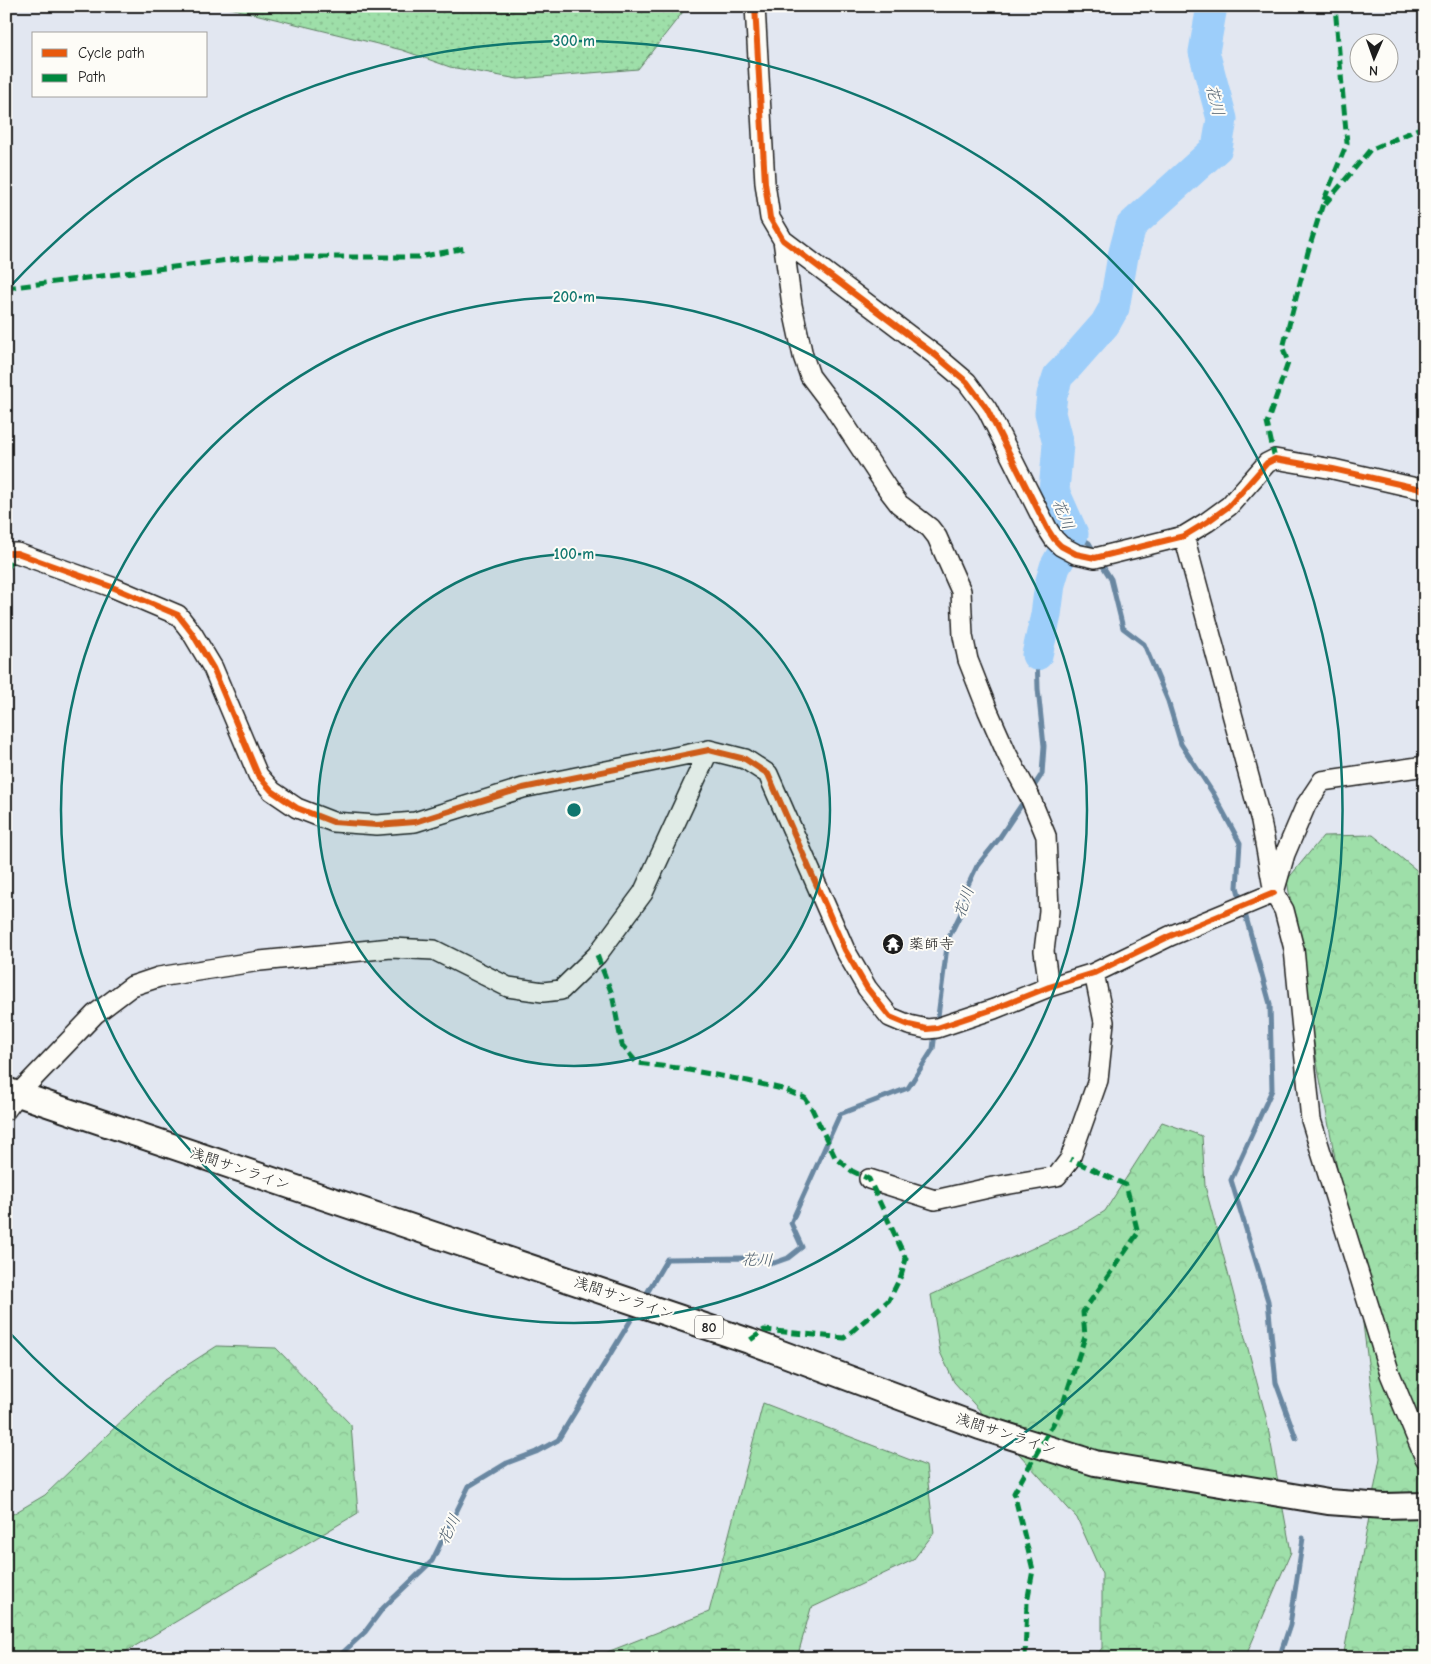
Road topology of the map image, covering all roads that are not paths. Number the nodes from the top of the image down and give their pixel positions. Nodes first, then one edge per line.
1 (755, 6) edge
2 (783, 240) junction
3 (1425, 490) edge
4 (1184, 536) junction
5 (6, 553) edge
6 (709, 750) junction
7 (1425, 766) edge
8 (1274, 893) junction
9 (1094, 973) junction
10 (1049, 987) junction
11 (10, 1098) edge
12 (869, 1179) dead end
13 (1425, 1458) edge
14 (1425, 1504) edge

1 - 2 street
2 - 4 street
2 - 10 street
3 - 4 street
4 - 8 street
5 - 6 street
6 - 10 street
6 - 11 street
7 - 8 street
8 - 9 street
8 - 13 street
9 - 10 street
9 - 12 street
11 - 14 main road, 浅間サンライン / 80

